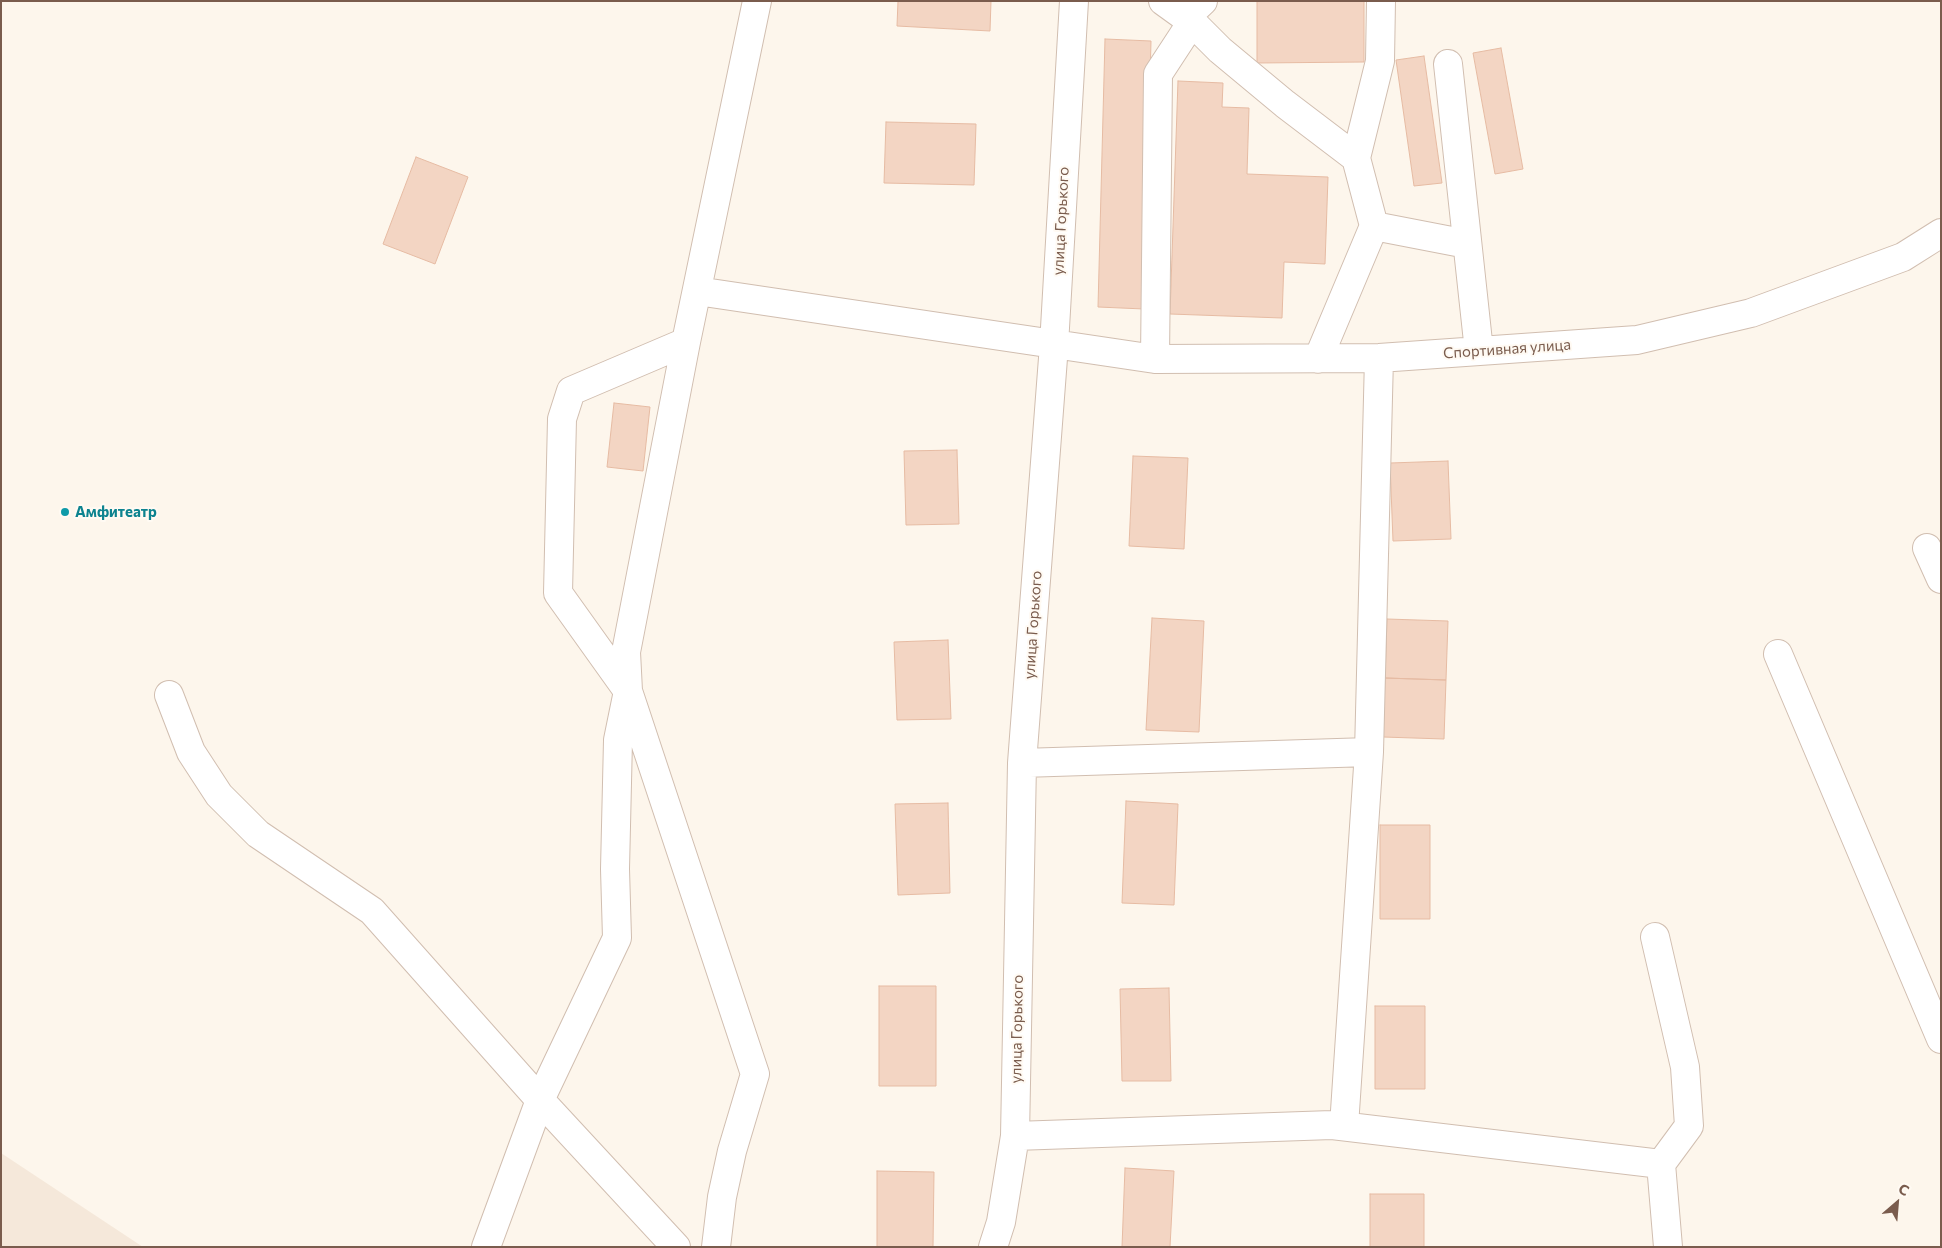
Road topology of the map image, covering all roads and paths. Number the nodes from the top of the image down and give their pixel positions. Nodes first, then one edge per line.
1 (757, 1) edge
2 (1074, 1) edge
3 (1163, 1) edge
4 (1381, 1) edge
5 (1194, 14) edge
6 (1448, 64) dead end
7 (1356, 158) junction
8 (1374, 226) junction
9 (1941, 233) edge
10 (1467, 244) junction
11 (696, 291) junction
12 (686, 342) junction
13 (1054, 346) junction
14 (1478, 351) junction
15 (1379, 358) junction
16 (1155, 359) junction
17 (1318, 359) junction
18 (1927, 548) dead end
19 (1941, 579) edge
20 (1778, 654) dead end
21 (628, 691) junction
22 (169, 695) dead end
23 (1369, 752) junction
24 (1022, 763) junction
25 (1655, 937) dead end
26 (1941, 1039) edge
27 (540, 1100) junction
28 (1344, 1126) junction
29 (1015, 1136) junction
30 (1661, 1164) junction
31 (486, 1247) edge
32 (676, 1247) edge
33 (716, 1247) edge
34 (993, 1247) edge
35 (1668, 1247) edge

1 - 11 street
2 - 13 street, улица Горького
3 - 5 street
4 - 7 street
5 - 7 street
5 - 16 street
6 - 10 street
7 - 8 street
8 - 10 street
8 - 17 street
9 - 14 street, Спортивная улица
10 - 14 street
11 - 12 street
11 - 13 street, Спортивная улица
12 - 21 street
12 - 21 street
13 - 16 street, Спортивная улица
13 - 24 street, улица Горького
14 - 15 street, Спортивная улица
15 - 17 street, Спортивная улица
15 - 23 street
16 - 17 street, Спортивная улица
18 - 19 street
20 - 26 street
21 - 27 street
21 - 33 street
22 - 27 street
23 - 24 street
23 - 28 street
24 - 29 street, улица Горького
25 - 30 street
27 - 31 street
27 - 32 street
28 - 29 street
28 - 30 street
29 - 34 street, улица Горького
30 - 35 street

